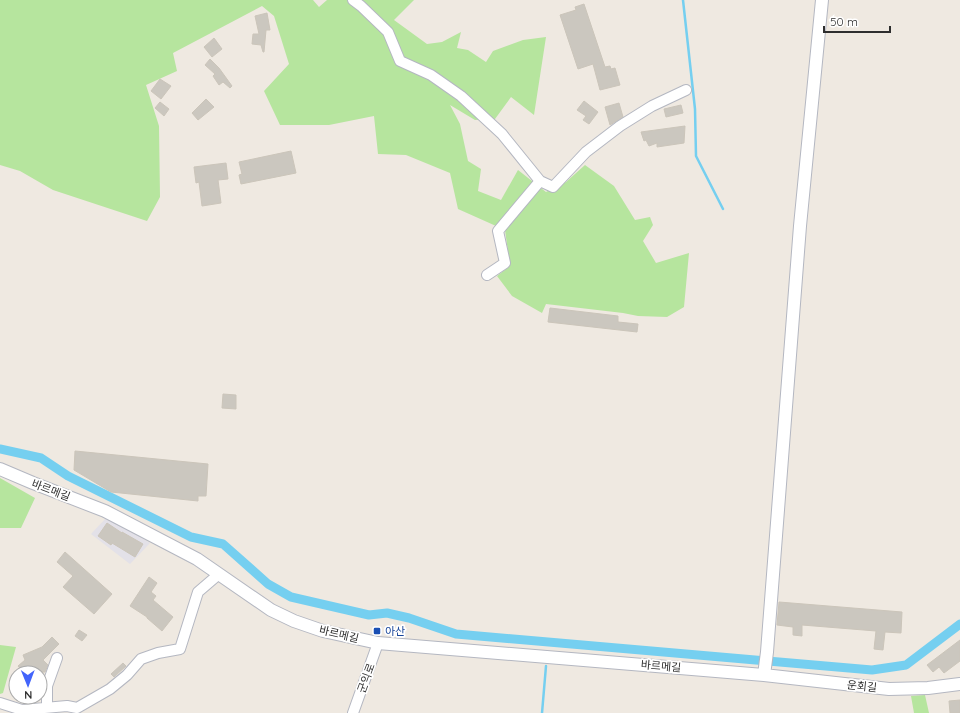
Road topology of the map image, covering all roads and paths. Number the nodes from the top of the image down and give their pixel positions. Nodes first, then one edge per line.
1 (354, 0) edge
2 (822, 0) edge
3 (686, 90) dead end
4 (540, 181) junction
5 (487, 275) dead end
6 (0, 469) edge
7 (219, 574) junction
8 (378, 643) junction
9 (57, 658) dead end
10 (764, 672) junction
11 (960, 684) edge
12 (0, 703) edge
13 (47, 708) junction
14 (353, 713) edge

1 - 4 street
2 - 10 street
3 - 4 street
4 - 5 street
6 - 7 street, 바르메길
7 - 8 street, 바르메길
7 - 13 street
8 - 10 street, 바르메길
8 - 14 street, 군익로
9 - 13 street
10 - 11 street, 운회길
12 - 13 street

